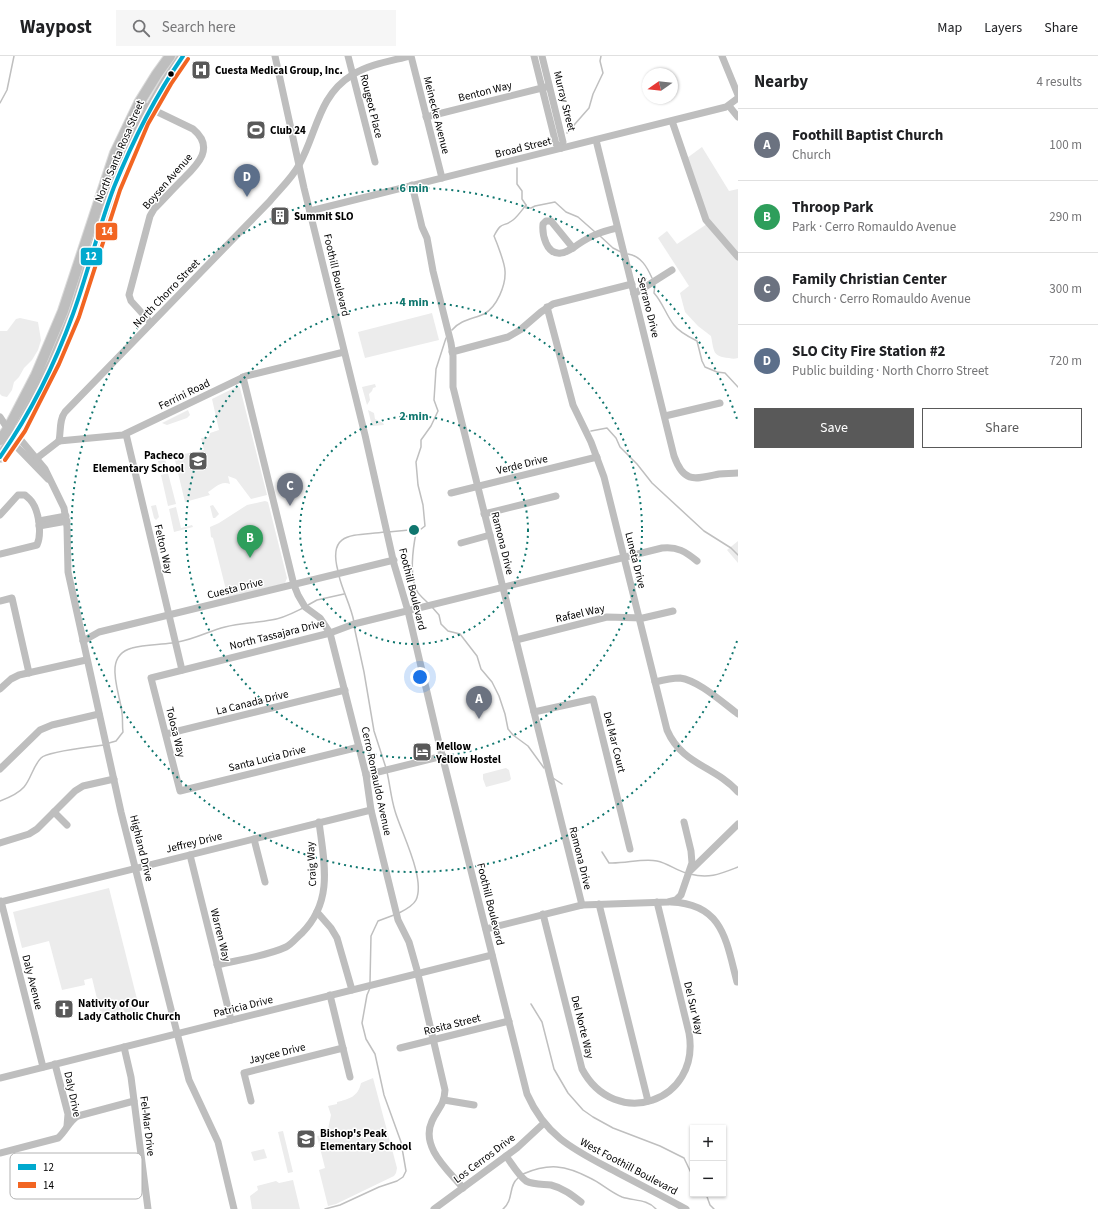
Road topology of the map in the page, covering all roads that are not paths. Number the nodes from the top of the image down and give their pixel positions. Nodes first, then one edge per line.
1 (170, 56) edge
2 (183, 56) edge
3 (275, 56) edge
4 (348, 56) edge
5 (411, 56) edge
6 (534, 56) edge
7 (542, 56) edge
8 (722, 56) edge
9 (353, 75) junction
10 (550, 86) junction
11 (542, 88) junction
12 (738, 95) edge
13 (738, 98) edge
14 (139, 103) junction
15 (729, 106) junction
16 (149, 108) junction
17 (426, 117) junction
18 (738, 117) edge
19 (672, 121) junction
20 (596, 140) junction
21 (561, 148) junction
22 (374, 162) dead end
23 (299, 165) junction
24 (442, 178) junction
25 (412, 185) junction
26 (310, 211) junction
27 (617, 228) junction
28 (573, 248) junction
29 (738, 257) edge
30 (672, 270) dead end
31 (632, 284) junction
32 (634, 294) junction
33 (547, 308) junction
34 (152, 323) junction
35 (344, 352) junction
36 (452, 352) junction
37 (242, 378) junction
38 (720, 402) dead end
39 (665, 416) junction
40 (0, 417) edge
41 (11, 433) junction
42 (126, 434) junction
43 (0, 440) edge
44 (60, 441) junction
45 (0, 457) edge
46 (597, 457) junction
47 (37, 458) junction
48 (738, 473) edge
49 (55, 486) junction
50 (478, 486) junction
51 (452, 493) dead end
52 (556, 496) dead end
53 (484, 514) junction
54 (0, 515) edge
55 (66, 519) junction
56 (39, 523) junction
57 (490, 535) junction
58 (461, 543) dead end
59 (0, 554) edge
60 (624, 557) junction
61 (394, 560) junction
62 (697, 561) dead end
63 (294, 585) junction
64 (503, 587) junction
65 (0, 601) edge
66 (408, 611) junction
67 (673, 611) dead end
68 (168, 615) junction
69 (639, 619) junction
70 (330, 632) junction
71 (516, 640) junction
72 (83, 641) junction
73 (86, 660) junction
74 (182, 670) junction
75 (29, 673) junction
76 (151, 678) joint
77 (655, 682) junction
78 (0, 689) edge
79 (345, 690) junction
80 (534, 712) junction
81 (99, 714) junction
82 (738, 714) edge
83 (166, 734) junction
84 (359, 747) junction
85 (443, 756) junction
86 (0, 769) edge
87 (366, 775) junction
88 (114, 779) junction
89 (180, 791) joint
90 (738, 792) edge
91 (371, 810) junction
92 (54, 812) junction
93 (319, 822) junction
94 (684, 822) dead end
95 (738, 824) edge
96 (68, 825) dead end
97 (254, 839) junction
98 (0, 843) edge
99 (630, 849) dead end
100 (190, 855) junction
101 (136, 868) junction
102 (689, 873) junction
103 (265, 882) dead end
104 (1, 902) edge
105 (657, 902) junction
106 (668, 902) junction
107 (599, 904) junction
108 (582, 905) junction
109 (317, 912) junction
110 (543, 914) junction
111 (486, 929) junction
112 (492, 955) junction
113 (217, 965) junction
114 (418, 974) junction
115 (737, 982) dead end
116 (352, 990) junction
117 (330, 995) junction
118 (231, 1020) junction
119 (509, 1021) junction
120 (177, 1034) junction
121 (433, 1041) junction
122 (124, 1047) junction
123 (343, 1048) junction
124 (400, 1048) dead end
125 (55, 1064) junction
126 (43, 1067) junction
127 (350, 1077) dead end
128 (0, 1078) edge
129 (444, 1100) junction
130 (134, 1101) junction
131 (251, 1101) dead end
132 (648, 1101) junction
133 (474, 1105) dead end
134 (544, 1123) junction
135 (67, 1127) junction
136 (0, 1153) edge
137 (141, 1153) edge
138 (506, 1156) junction
139 (142, 1163) edge
140 (463, 1188) junction
141 (581, 1202) dead end
142 (148, 1209) edge
143 (234, 1209) edge
144 (434, 1209) edge
145 (686, 1209) edge

1 - 14 highway, North Santa Rosa Street
2 - 16 highway, North Santa Rosa Street
3 - 23 street, Foothill Boulevard
4 - 9 street, Rougeot Place
5 - 9 street, North Chorro Street
5 - 17 street, Meinecke Avenue
6 - 11 street, Murray Street
7 - 10 street, Murray Street
8 - 12 street
9 - 22 street, Rougeot Place
9 - 23 street, North Chorro Street
10 - 11 street, Benton Way
10 - 21 street, Murray Street
11 - 17 street, Benton Way
11 - 21 street, Murray Street
13 - 15 street, Broad Street
14 - 16 street, Boysen Avenue
14 - 41 highway, North Santa Rosa Street
15 - 18 street
15 - 19 street, Broad Street
16 - 34 street, Boysen Avenue
16 - 41 highway, North Santa Rosa Street
17 - 24 street, Meinecke Avenue
19 - 20 street, Broad Street
19 - 29 street
20 - 21 street, Broad Street
20 - 27 street, Serrano Drive
21 - 24 street, Broad Street
23 - 26 street, Foothill Boulevard
23 - 34 street, North Chorro Street
24 - 25 street, Broad Street
25 - 26 street, Broad Street
25 - 36 street, Ramona Drive
26 - 35 street, Foothill Boulevard
27 - 28 street
27 - 31 street, Serrano Drive
28 - 28 street
30 - 32 street
31 - 32 street, Serrano Drive
31 - 33 street
32 - 39 street, Serrano Drive
33 - 36 street
33 - 46 street, Luneta Drive
34 - 44 street, North Chorro Street
35 - 37 street, Ferrini Road
35 - 61 street, Foothill Boulevard
36 - 50 street, Ramona Drive
37 - 42 street, Ferrini Road
37 - 63 street, Cerro Romauldo Avenue
38 - 39 street
39 - 48 street, Serrano Drive
40 - 41 street, Highland Drive
41 - 43 highway, North Santa Rosa Street
41 - 45 highway, North Santa Rosa Street
41 - 47 street, Highland Drive
41 - 49 street, Highland Drive
42 - 44 street, Ferrini Road
42 - 68 street, Felton Way
44 - 47 street
46 - 50 street, Verde Drive
46 - 60 street, Luneta Drive
47 - 49 street, Highland Drive
49 - 55 street, Highland Drive
50 - 51 street, Verde Drive
50 - 53 street, Ramona Drive
52 - 53 street
53 - 57 street, Ramona Drive
54 - 56 street
55 - 56 street
55 - 72 street, Highland Drive
56 - 59 street
57 - 58 street
57 - 64 street, Ramona Drive
60 - 62 street, North Tassajara Drive
60 - 64 street, North Tassajara Drive
60 - 69 street, Luneta Drive
61 - 63 street, Cuesta Drive
61 - 66 street, Foothill Boulevard
63 - 68 street, Cuesta Drive
63 - 70 street, Cerro Romauldo Avenue
64 - 66 street, North Tassajara Drive
64 - 71 street, Ramona Drive
65 - 75 street
66 - 70 street, North Tassajara Drive
66 - 85 street, Foothill Boulevard
67 - 69 street, Rafael Way
68 - 72 street, Cuesta Drive
68 - 74 street, Felton Way
69 - 71 street, Rafael Way
69 - 77 street, Luneta Drive
70 - 74 street, North Tassajara Drive
70 - 79 street, Cerro Romauldo Avenue
71 - 80 street, Ramona Drive
72 - 73 street, Highland Drive
73 - 75 street
73 - 81 street, Highland Drive
74 - 76 street, North Tassajara Drive
75 - 78 street
76 - 83 street, Tolosa Way
77 - 82 street
77 - 90 street, Luneta Drive
79 - 83 street, La Canada Drive
79 - 84 street, Cerro Romauldo Avenue
80 - 99 street, Del Mar Court
80 - 108 street, Ramona Drive
81 - 86 street
81 - 88 street, Highland Drive
83 - 89 street, Tolosa Way
84 - 87 street, Cerro Romauldo Avenue
84 - 89 street, Santa Lucia Drive
85 - 87 street
85 - 111 street, Foothill Boulevard
87 - 91 street, Cerro Romauldo Avenue
88 - 92 street
88 - 101 street, Highland Drive
91 - 93 street, Jeffrey Drive
91 - 114 street, Cerro Romauldo Avenue
92 - 96 street
92 - 98 street
93 - 97 street, Jeffrey Drive
93 - 109 street, Craig Way
94 - 102 street
95 - 102 street
97 - 100 street, Jeffrey Drive
97 - 103 street
100 - 101 street, Jeffrey Drive
100 - 113 street, Warren Way
101 - 104 street, Jeffrey Drive
101 - 120 street, Highland Drive
102 - 106 street
104 - 126 street, Daly Avenue
105 - 106 street
105 - 107 street
105 - 132 street, Del Sur Way
106 - 115 street
107 - 108 street
107 - 132 street
108 - 110 street
109 - 113 street, Craig Way
109 - 116 street
110 - 111 street
110 - 132 street, Del Norte Way
111 - 112 street, Foothill Boulevard
112 - 114 street, Patricia Drive
112 - 119 street, Foothill Boulevard
113 - 118 street, Warren Way
114 - 116 street, Patricia Drive
114 - 121 street, Cerro Romauldo Avenue
116 - 117 street, Patricia Drive
117 - 118 street, Patricia Drive
117 - 123 street
118 - 120 street, Patricia Drive
119 - 121 street, Rosita Street
119 - 134 street, Foothill Boulevard
120 - 122 street, Patricia Drive
120 - 143 street, Highland Drive
121 - 124 street, Rosita Street
121 - 129 street, Cerro Romauldo Avenue
122 - 125 street, Patricia Drive
122 - 130 street, Fel-Mar Drive
123 - 127 street
123 - 131 street, Jaycee Drive
125 - 126 street, Patricia Drive
125 - 135 street, Daly Drive
126 - 128 street, Patricia Drive
129 - 133 street
129 - 140 street
130 - 135 street
130 - 137 street, Fel-Mar Drive
134 - 138 street, Los Cerros Drive
134 - 145 street, West Foothill Boulevard
135 - 136 street
138 - 140 street, Los Cerros Drive
138 - 141 street
139 - 142 street, Fel-Mar Drive
140 - 144 street, Los Cerros Drive

